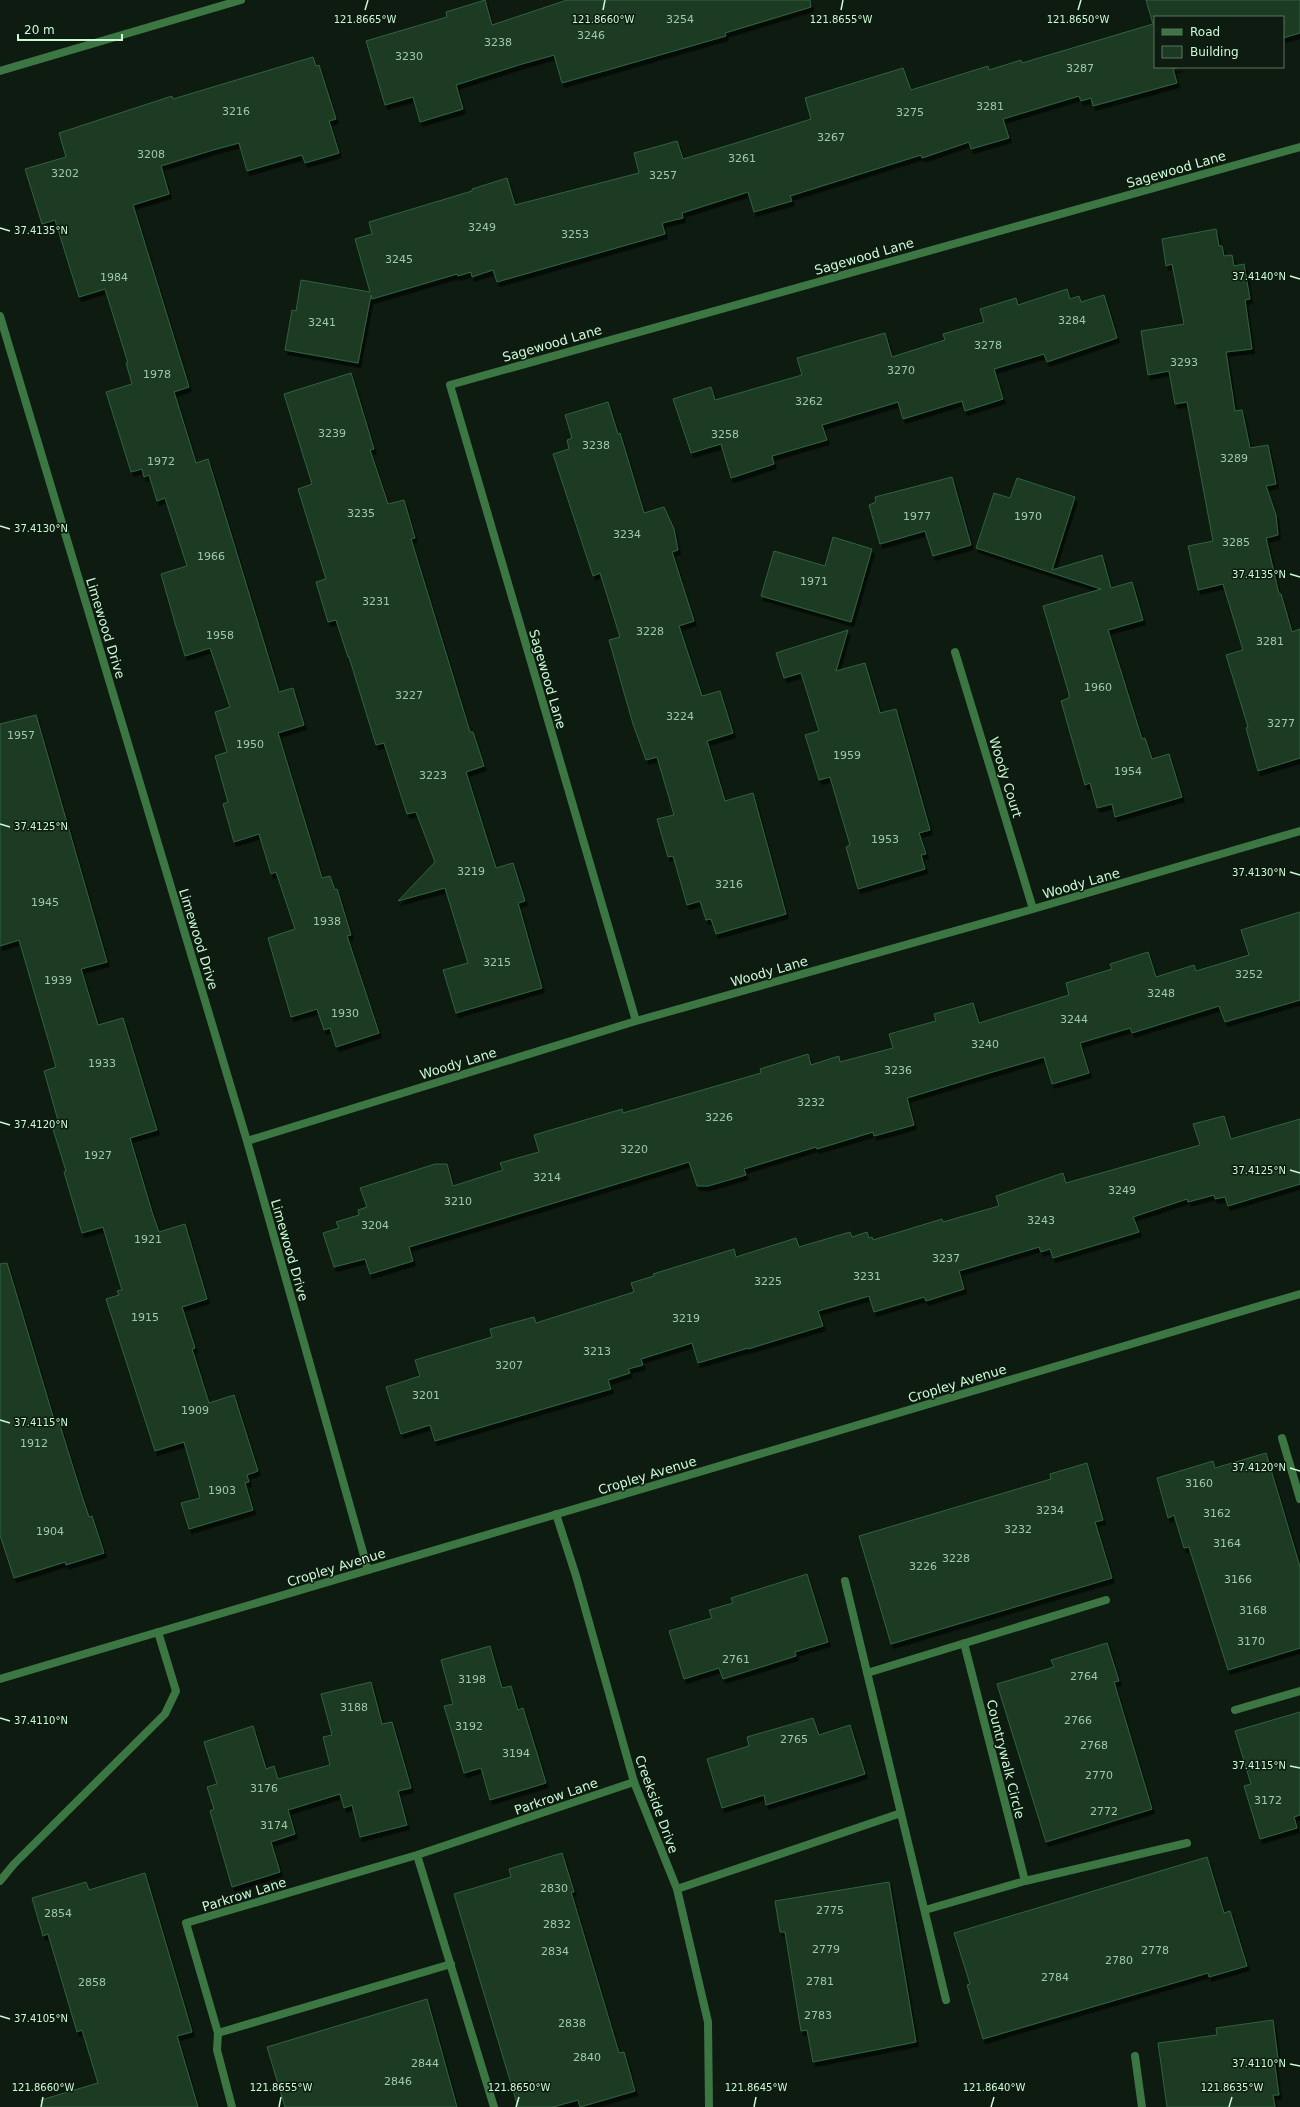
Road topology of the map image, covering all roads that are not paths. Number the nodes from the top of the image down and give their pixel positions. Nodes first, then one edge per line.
1 (241, 0) edge
2 (0, 71) edge
3 (1300, 147) edge
4 (0, 316) edge
5 (955, 652) dead end
6 (1300, 831) edge
7 (1033, 909) junction
8 (636, 1021) junction
9 (247, 1141) junction
10 (1300, 1294) edge
11 (1282, 1438) dead end
12 (1300, 1499) edge
13 (556, 1514) junction
14 (368, 1570) junction
15 (845, 1581) dead end
16 (1106, 1600) dead end
17 (158, 1632) junction
18 (964, 1643) junction
19 (867, 1673) junction
20 (0, 1679) edge
21 (1300, 1691) edge
22 (1235, 1710) dead end
23 (634, 1782) junction
24 (901, 1813) junction
25 (1187, 1843) dead end
26 (417, 1855) junction
27 (0, 1880) edge
28 (1026, 1881) junction
29 (677, 1889) junction
30 (925, 1910) junction
31 (451, 1964) junction
32 (946, 2000) dead end
33 (218, 2033) junction
34 (1135, 2056) dead end
35 (232, 2107) edge
36 (494, 2107) edge
37 (709, 2107) edge
38 (1142, 2107) edge

1 - 2 street
3 - 8 street, Sagewood Lane
4 - 9 street, Limewood Drive
5 - 7 street, Woody Court
6 - 7 street, Woody Lane
7 - 8 street, Woody Lane
8 - 9 street, Woody Lane
9 - 14 street, Limewood Drive
10 - 13 street, Cropley Avenue
11 - 12 street
13 - 14 street, Cropley Avenue
13 - 23 street, Creekside Drive
14 - 17 street, Cropley Avenue
15 - 19 street
16 - 18 street
17 - 20 street, Cropley Avenue
17 - 27 street
18 - 19 street
18 - 28 street, Countrywalk Circle
19 - 24 street
21 - 22 street
23 - 26 street, Parkrow Lane
23 - 29 street, Creekside Drive
24 - 29 street
24 - 30 street
25 - 28 street
26 - 31 street
26 - 33 street, Parkrow Lane
28 - 30 street
29 - 37 street, Creekside Drive
30 - 32 street
31 - 33 street
31 - 36 street
33 - 35 street, Parkrow Lane
34 - 38 street

